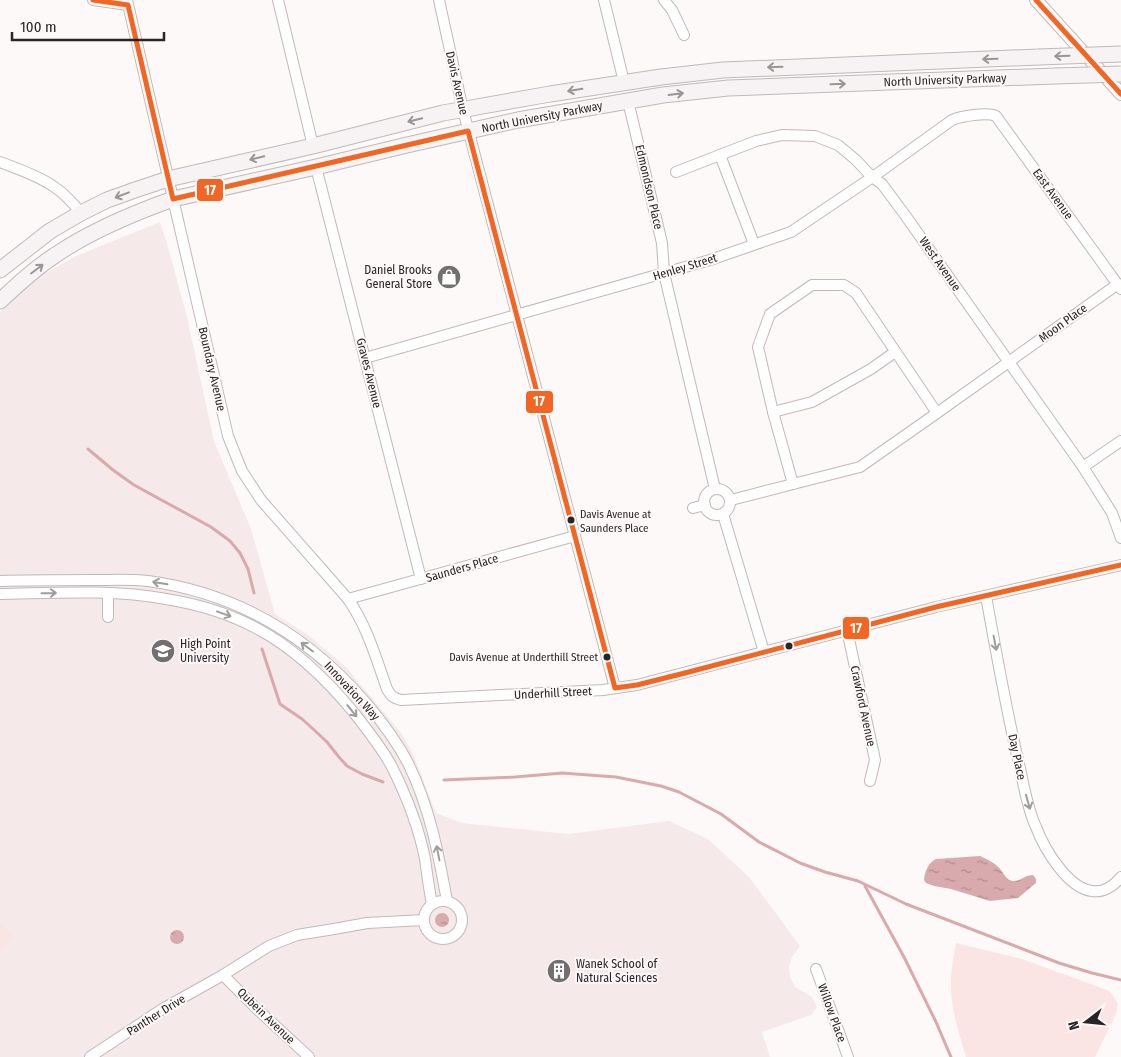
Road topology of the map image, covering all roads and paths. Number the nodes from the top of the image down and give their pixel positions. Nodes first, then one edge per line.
1 (93, 0) edge
2 (278, 0) edge
3 (439, 0) edge
4 (604, 0) edge
5 (664, 0) edge
6 (1036, 0) edge
7 (128, 2) edge
8 (684, 36) dead end
9 (1121, 54) edge
10 (1121, 74) edge
11 (624, 82) junction
12 (1121, 94) edge
13 (628, 101) junction
14 (463, 110) junction
15 (978, 115) joint
16 (468, 131) junction
17 (313, 146) junction
18 (720, 155) junction
19 (0, 162) edge
20 (316, 167) junction
21 (676, 172) dead end
22 (872, 177) junction
23 (168, 179) junction
24 (173, 199) junction
25 (81, 213) junction
26 (754, 244) junction
27 (0, 270) edge
28 (664, 273) junction
29 (1119, 286) edge
30 (0, 301) edge
31 (517, 316) junction
32 (896, 352) junction
33 (365, 358) junction
34 (1009, 362) junction
35 (773, 412) junction
36 (937, 413) junction
37 (1121, 441) edge
38 (1083, 467) junction
39 (793, 484) junction
40 (715, 489) junction
41 (731, 500) junction
42 (704, 505) junction
43 (693, 508) dead end
44 (724, 514) junction
45 (575, 536) junction
46 (1121, 538) edge
47 (1121, 565) edge
48 (421, 579) junction
49 (0, 581) edge
50 (108, 593) junction
51 (0, 594) edge
52 (986, 596) junction
53 (348, 599) junction
54 (108, 617) dead end
55 (847, 630) junction
56 (764, 652) junction
57 (615, 688) junction
58 (390, 696) joint
59 (870, 781) dead end
60 (1121, 877) edge
61 (446, 901) junction
62 (432, 904) junction
63 (424, 920) junction
64 (816, 969) dead end
65 (224, 975) junction
66 (90, 1057) edge
67 (310, 1057) edge
68 (848, 1057) edge

1 - 7 street
2 - 17 street
3 - 14 street, Davis Avenue
4 - 11 street
5 - 8 street
6 - 12 street
7 - 23 street, Boundary Avenue
9 -> 11 main road, North University Parkway, bridge
13 -> 10 main road, North University Parkway, bridge
11 -> 14 main road, North University Parkway
13 - 16 main road, North University Parkway
13 - 28 street, Edmondson Place
14 - 16 street, Davis Avenue
14 -> 17 main road, North University Parkway
15 - 22 street, Henley Street
15 - 29 street, East Avenue
16 - 20 main road, North University Parkway
16 - 31 street, Davis Avenue
17 -> 23 main road, North University Parkway
18 - 21 street, West Avenue
18 - 22 street, West Avenue
18 - 26 street
19 - 25 street
20 - 24 main road, North University Parkway
20 - 33 street, Graves Avenue
22 - 26 street, Henley Street
22 - 34 street, West Avenue
23 - 24 street, Boundary Avenue
23 -> 25 main road, North University Parkway
30 -> 24 main road, North University Parkway
24 - 53 street, Boundary Avenue
25 - 27 main road, North University Parkway
26 - 28 street, Henley Street
28 - 31 street, Henley Street
28 - 40 street, Edmondson Place
29 - 34 street, Moon Place
31 - 33 street, Henley Street
31 - 45 street, Davis Avenue
32 - 35 street
32 - 35 street
32 - 36 street
33 - 48 street, Graves Avenue
34 - 36 street, Moon Place
34 - 38 street, West Avenue
35 - 39 street
36 - 39 street, Moon Place
37 - 38 street
38 - 46 street, West Avenue
39 - 41 street, Moon Place
40 - 41 street
40 - 42 street
41 - 44 street
42 - 43 street
42 - 44 street
44 - 56 street
45 - 48 street, Saunders Place
45 - 57 street, Davis Avenue
47 - 52 street, Underhill Street
48 - 53 street, Saunders Place
61 -> 49 street, Innovation Way
51 -> 50 street, Innovation Way
50 - 54 street
50 -> 62 street, Innovation Way
52 - 55 street, Underhill Street
52 -> 60 street, Day Place
53 - 58 street, Boundary Avenue
55 - 56 street, Underhill Street
55 - 59 street, Crawford Avenue
56 - 57 street, Underhill Street
57 - 58 street, Underhill Street
61 - 62 street
61 - 63 street
62 - 63 street
63 - 65 street
64 - 68 street, Willow Place
65 - 66 street, Panther Drive
65 - 67 street, Qubein Avenue

